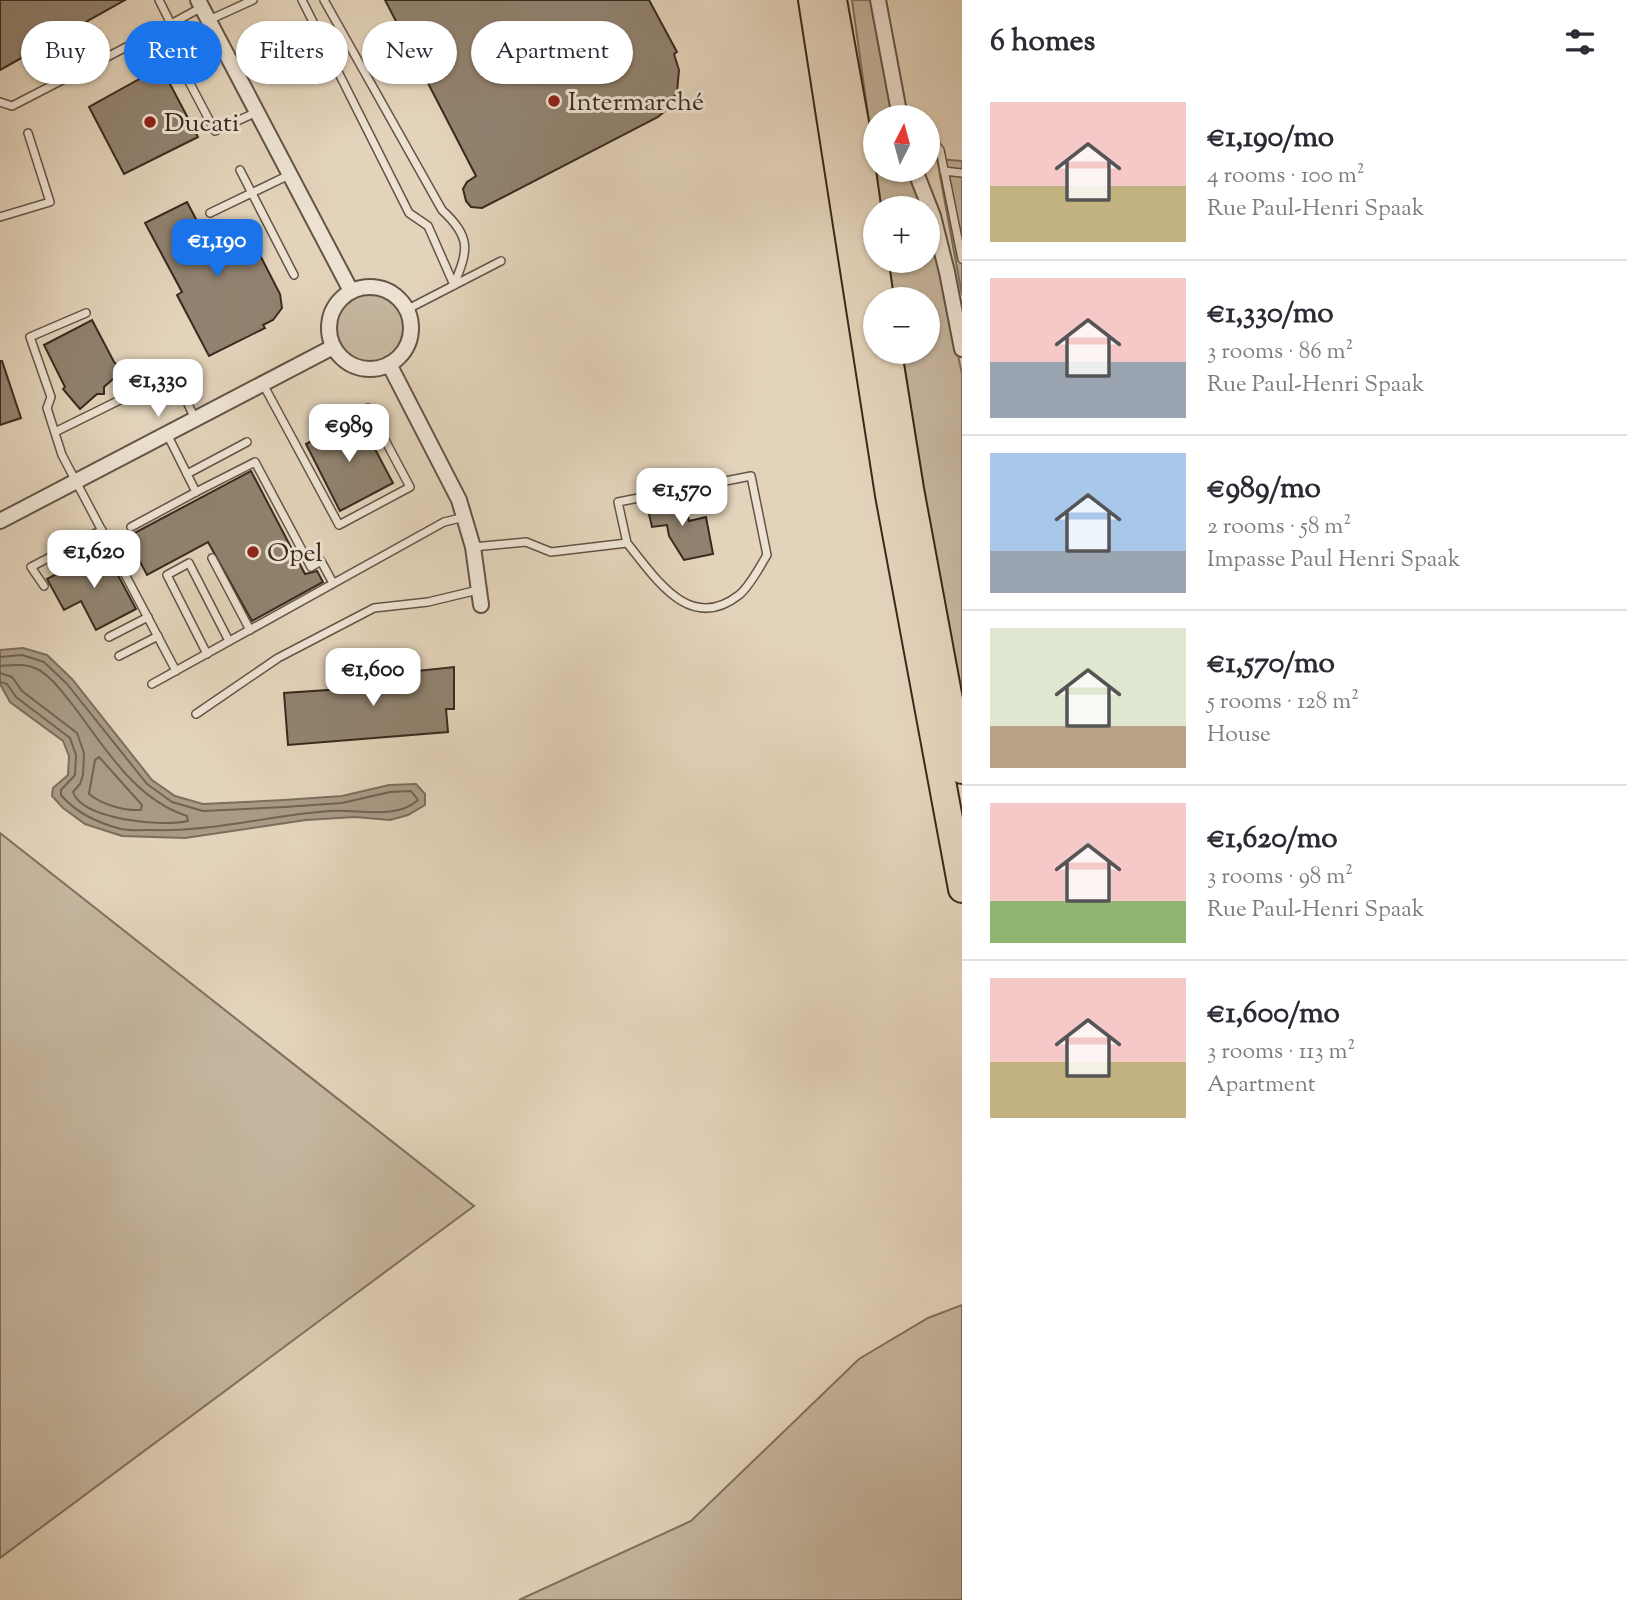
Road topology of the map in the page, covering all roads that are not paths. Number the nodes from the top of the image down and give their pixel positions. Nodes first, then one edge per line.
1 (159, 0) edge
2 (253, 0) edge
3 (302, 0) edge
4 (324, 0) edge
5 (812, 0) edge
6 (833, 0) edge
7 (878, 0) edge
8 (203, 9) edge
9 (170, 21) edge
10 (177, 21) edge
11 (222, 46) edge
12 (124, 48) edge
13 (190, 84) edge
14 (0, 102) edge
15 (898, 105) edge
16 (257, 112) junction
17 (28, 133) dead end
18 (940, 150) edge
19 (240, 170) dead end
20 (944, 172) junction
21 (962, 173) edge
22 (290, 174) junction
23 (920, 182) edge
24 (252, 193) junction
25 (210, 213) dead end
26 (0, 217) edge
27 (962, 259) edge
28 (501, 261) dead end
29 (294, 275) dead end
30 (454, 285) junction
31 (878, 287) edge
32 (351, 291) junction
33 (406, 310) junction
34 (86, 313) dead end
35 (333, 347) junction
36 (962, 349) edge
37 (389, 364) junction
38 (890, 364) edge
39 (263, 384) junction
40 (181, 389) dead end
41 (130, 395) dead end
42 (368, 408) dead end
43 (195, 419) junction
44 (55, 432) junction
45 (167, 434) junction
46 (247, 442) dead end
47 (187, 474) junction
48 (76, 481) junction
49 (196, 492) junction
50 (465, 517) junction
51 (0, 521) edge
52 (131, 527) dead end
53 (102, 530) junction
54 (627, 543) junction
55 (473, 547) junction
56 (212, 558) dead end
57 (334, 583) junction
58 (44, 586) dead end
59 (478, 590) junction
60 (481, 605) dead end
61 (148, 617) junction
62 (250, 630) junction
63 (158, 636) junction
64 (110, 637) dead end
65 (229, 641) junction
66 (207, 653) junction
67 (119, 656) dead end
68 (176, 671) junction
69 (152, 684) dead end
70 (196, 714) dead end
71 (962, 770) edge
72 (962, 889) edge

1 - 9 lane
2 - 8 lane
3 - 30 lane
4 - 30 lane
5 - 72 highway
6 - 31 highway
7 - 15 street
8 - 10 lane
11 - 16 street
12 - 14 lane
13 - 16 lane
16 - 22 street
17 - 26 lane
18 - 20 lane
19 - 24 lane
20 - 21 lane
20 - 27 lane
22 - 24 lane
22 - 32 street
23 - 36 street
24 - 25 lane
24 - 29 lane
28 - 30 lane
30 - 33 lane
32 - 33 street
32 - 35 street
33 - 37 street
34 - 44 lane
35 - 37 street
35 - 39 street
37 - 50 street
38 - 71 highway
39 - 42 lane
39 - 43 street
40 - 43 lane
41 - 44 lane
43 - 45 street
44 - 48 lane
45 - 47 lane
45 - 48 street
46 - 47 lane
47 - 49 lane
48 - 51 street
48 - 53 lane
49 - 52 lane
49 - 57 lane
50 - 55 street
50 - 57 lane
53 - 58 lane
53 - 61 lane
54 - 54 lane
54 - 55 lane
55 - 59 street
56 - 62 lane
57 - 62 lane
59 - 60 street
59 - 70 lane
61 - 63 lane
61 - 64 lane
62 - 65 lane
63 - 67 lane
63 - 68 lane
65 - 66 lane
65 - 66 lane
66 - 68 lane
68 - 69 lane

